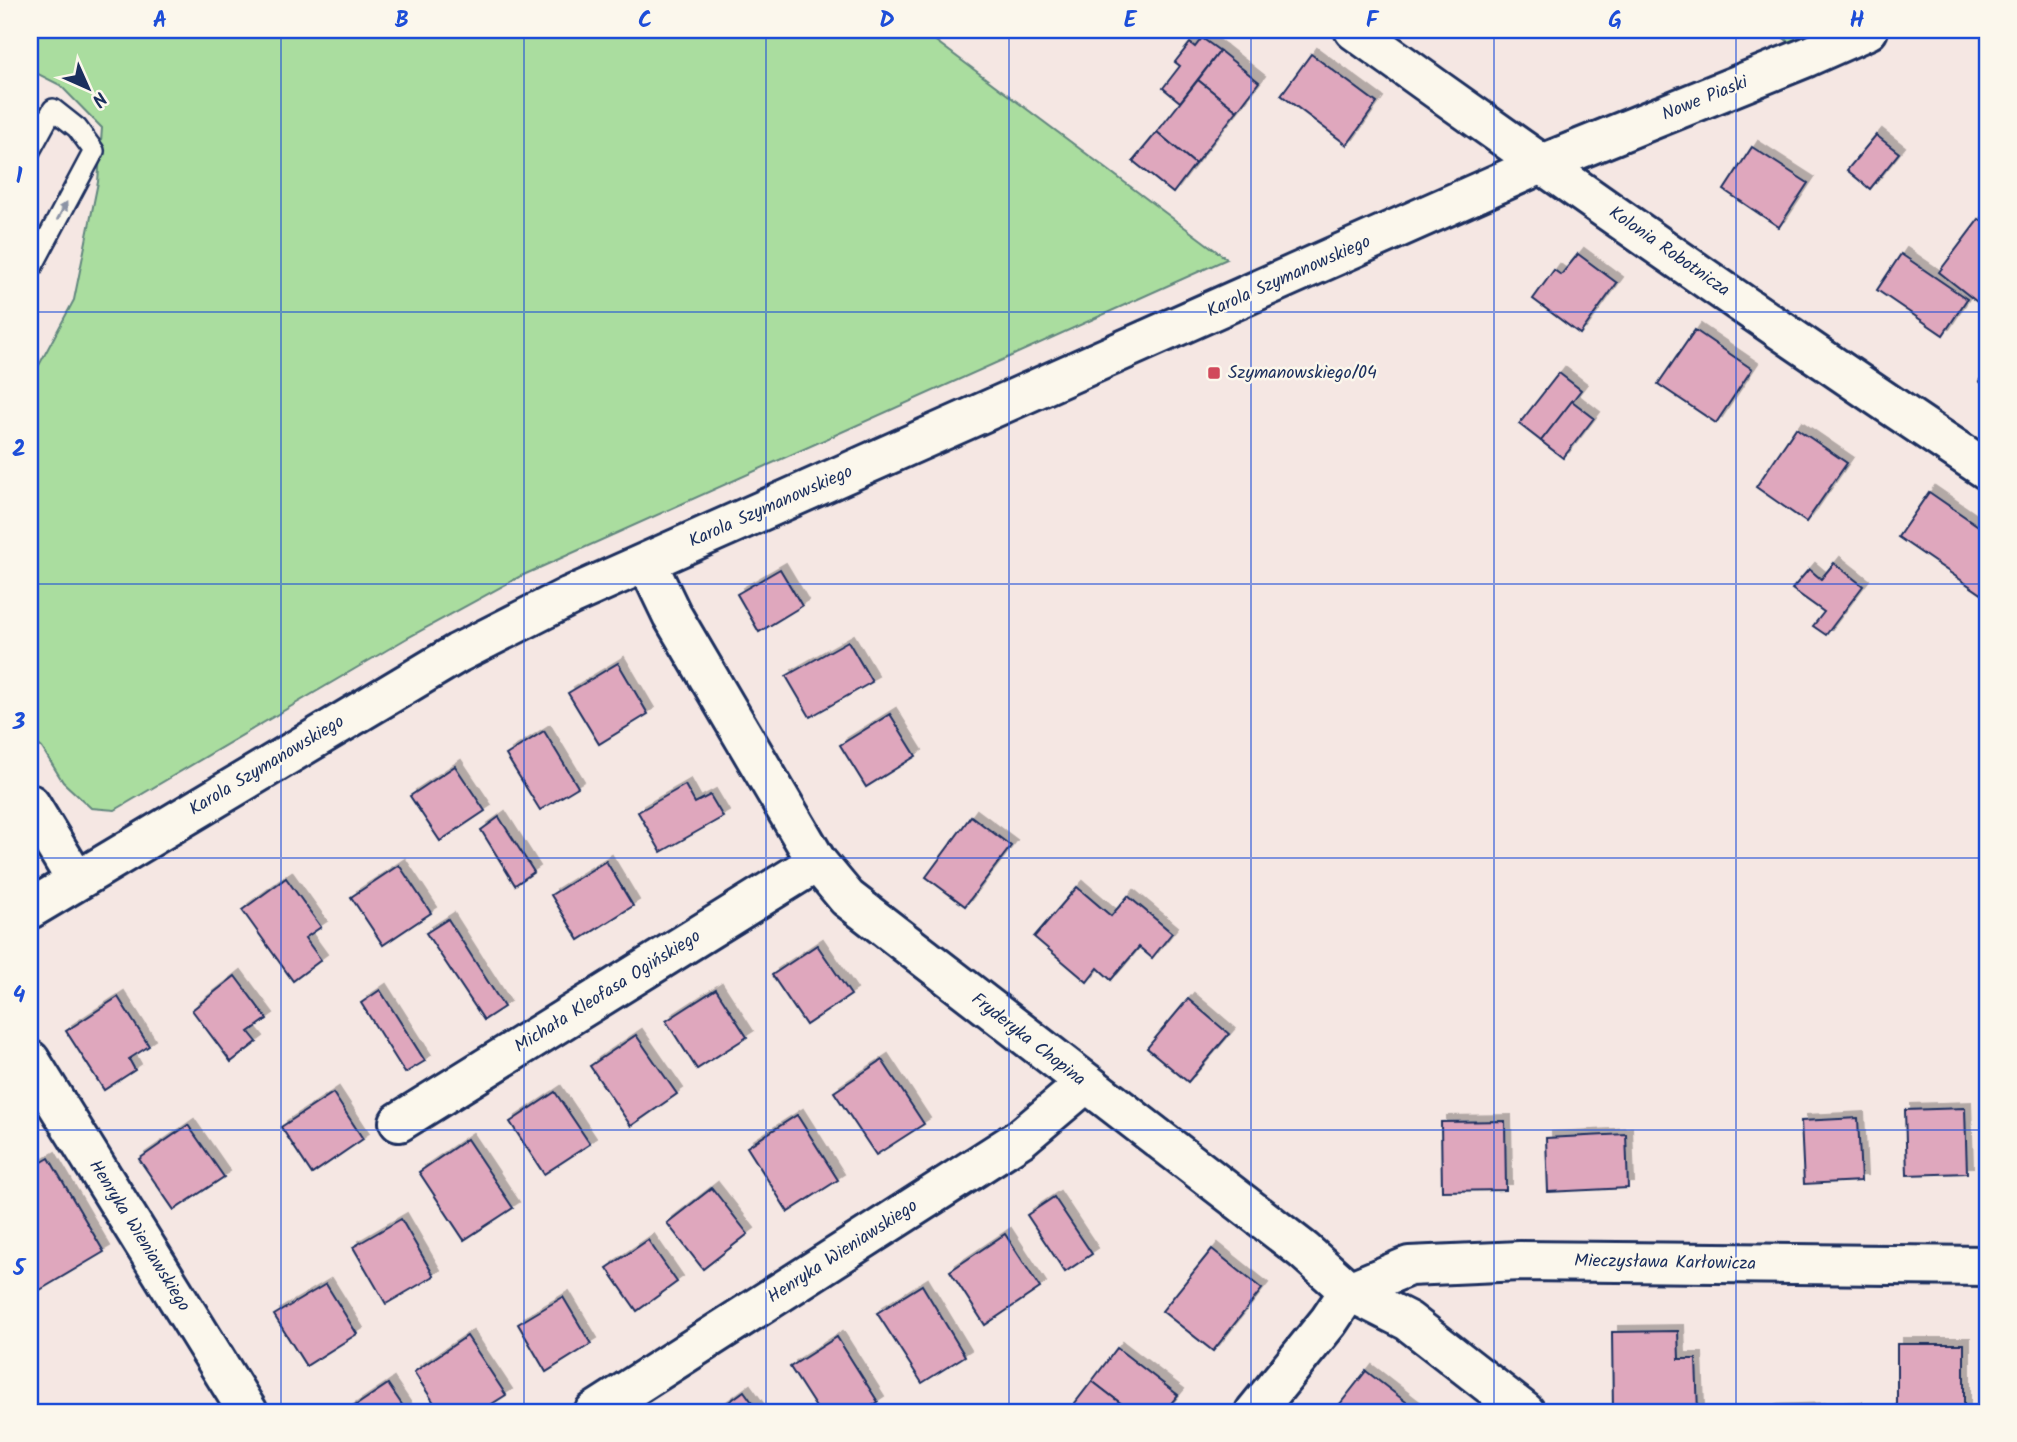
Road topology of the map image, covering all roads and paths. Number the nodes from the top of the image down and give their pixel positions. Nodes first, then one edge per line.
1 (1354, 30) edge
2 (1868, 30) edge
3 (30, 150) edge
4 (1542, 164) junction
5 (30, 271) edge
6 (1987, 470) edge
7 (647, 562) junction
8 (30, 804) edge
9 (817, 862) junction
10 (76, 880) junction
11 (30, 909) edge
12 (30, 1060) edge
13 (1086, 1084) junction
14 (399, 1122) dead end
15 (1987, 1266) edge
16 (1349, 1291) junction
17 (248, 1412) edge
18 (594, 1412) edge
19 (1255, 1412) edge
20 (1525, 1412) edge

1 - 4 street, Kolonia Robotnicza
2 - 4 street, Nowe Piaski
5 -> 3 lane
4 - 6 street, Kolonia Robotnicza
4 - 7 street, Karola Szymanowskiego
7 - 9 street, Fryderyka Chopina
7 - 10 street, Karola Szymanowskiego
8 - 10 street
9 - 13 street, Fryderyka Chopina
9 - 14 street, Michała Kleofasa Ogińskiego
10 - 11 street, Karola Szymanowskiego
12 - 17 street, Henryka Wieniawskiego
13 - 16 street, Fryderyka Chopina
13 - 18 street, Henryka Wieniawskiego
15 - 16 street, Mieczysława Karłowicza
16 - 19 street
16 - 20 street, Fryderyka Chopina

